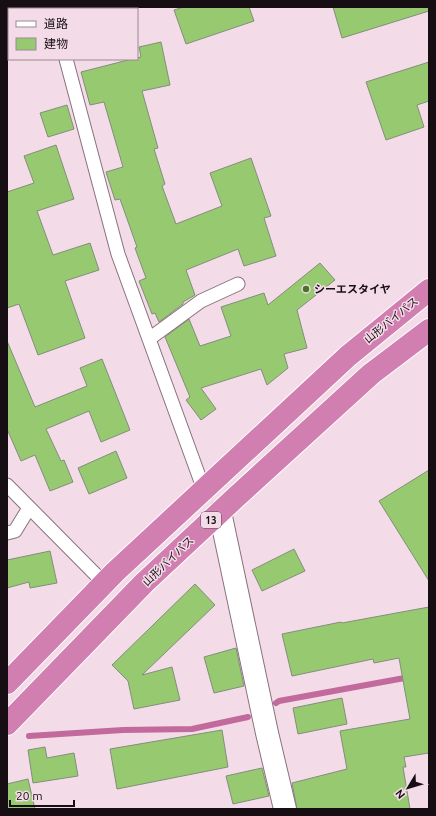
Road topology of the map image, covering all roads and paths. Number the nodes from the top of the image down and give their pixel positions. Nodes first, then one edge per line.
1 (66, 60) edge
2 (238, 284) dead end
3 (429, 290) edge
4 (429, 330) edge
5 (149, 339) junction
6 (7, 486) edge
7 (204, 490) junction
8 (29, 508) junction
9 (220, 512) junction
10 (7, 533) edge
11 (104, 583) junction
12 (7, 682) edge
13 (7, 724) edge
14 (285, 809) edge

1 - 5 lane
2 - 5 lane
3 - 7 highway, 山形バイパス / 13
4 - 9 highway, 山形バイパス / 13
5 - 7 lane
6 - 8 lane
7 - 11 highway, 山形バイパス / 13
8 - 10 lane
8 - 11 lane
9 - 13 highway, 山形バイパス / 13
9 - 14 street
11 - 12 highway, 山形バイパス / 13

